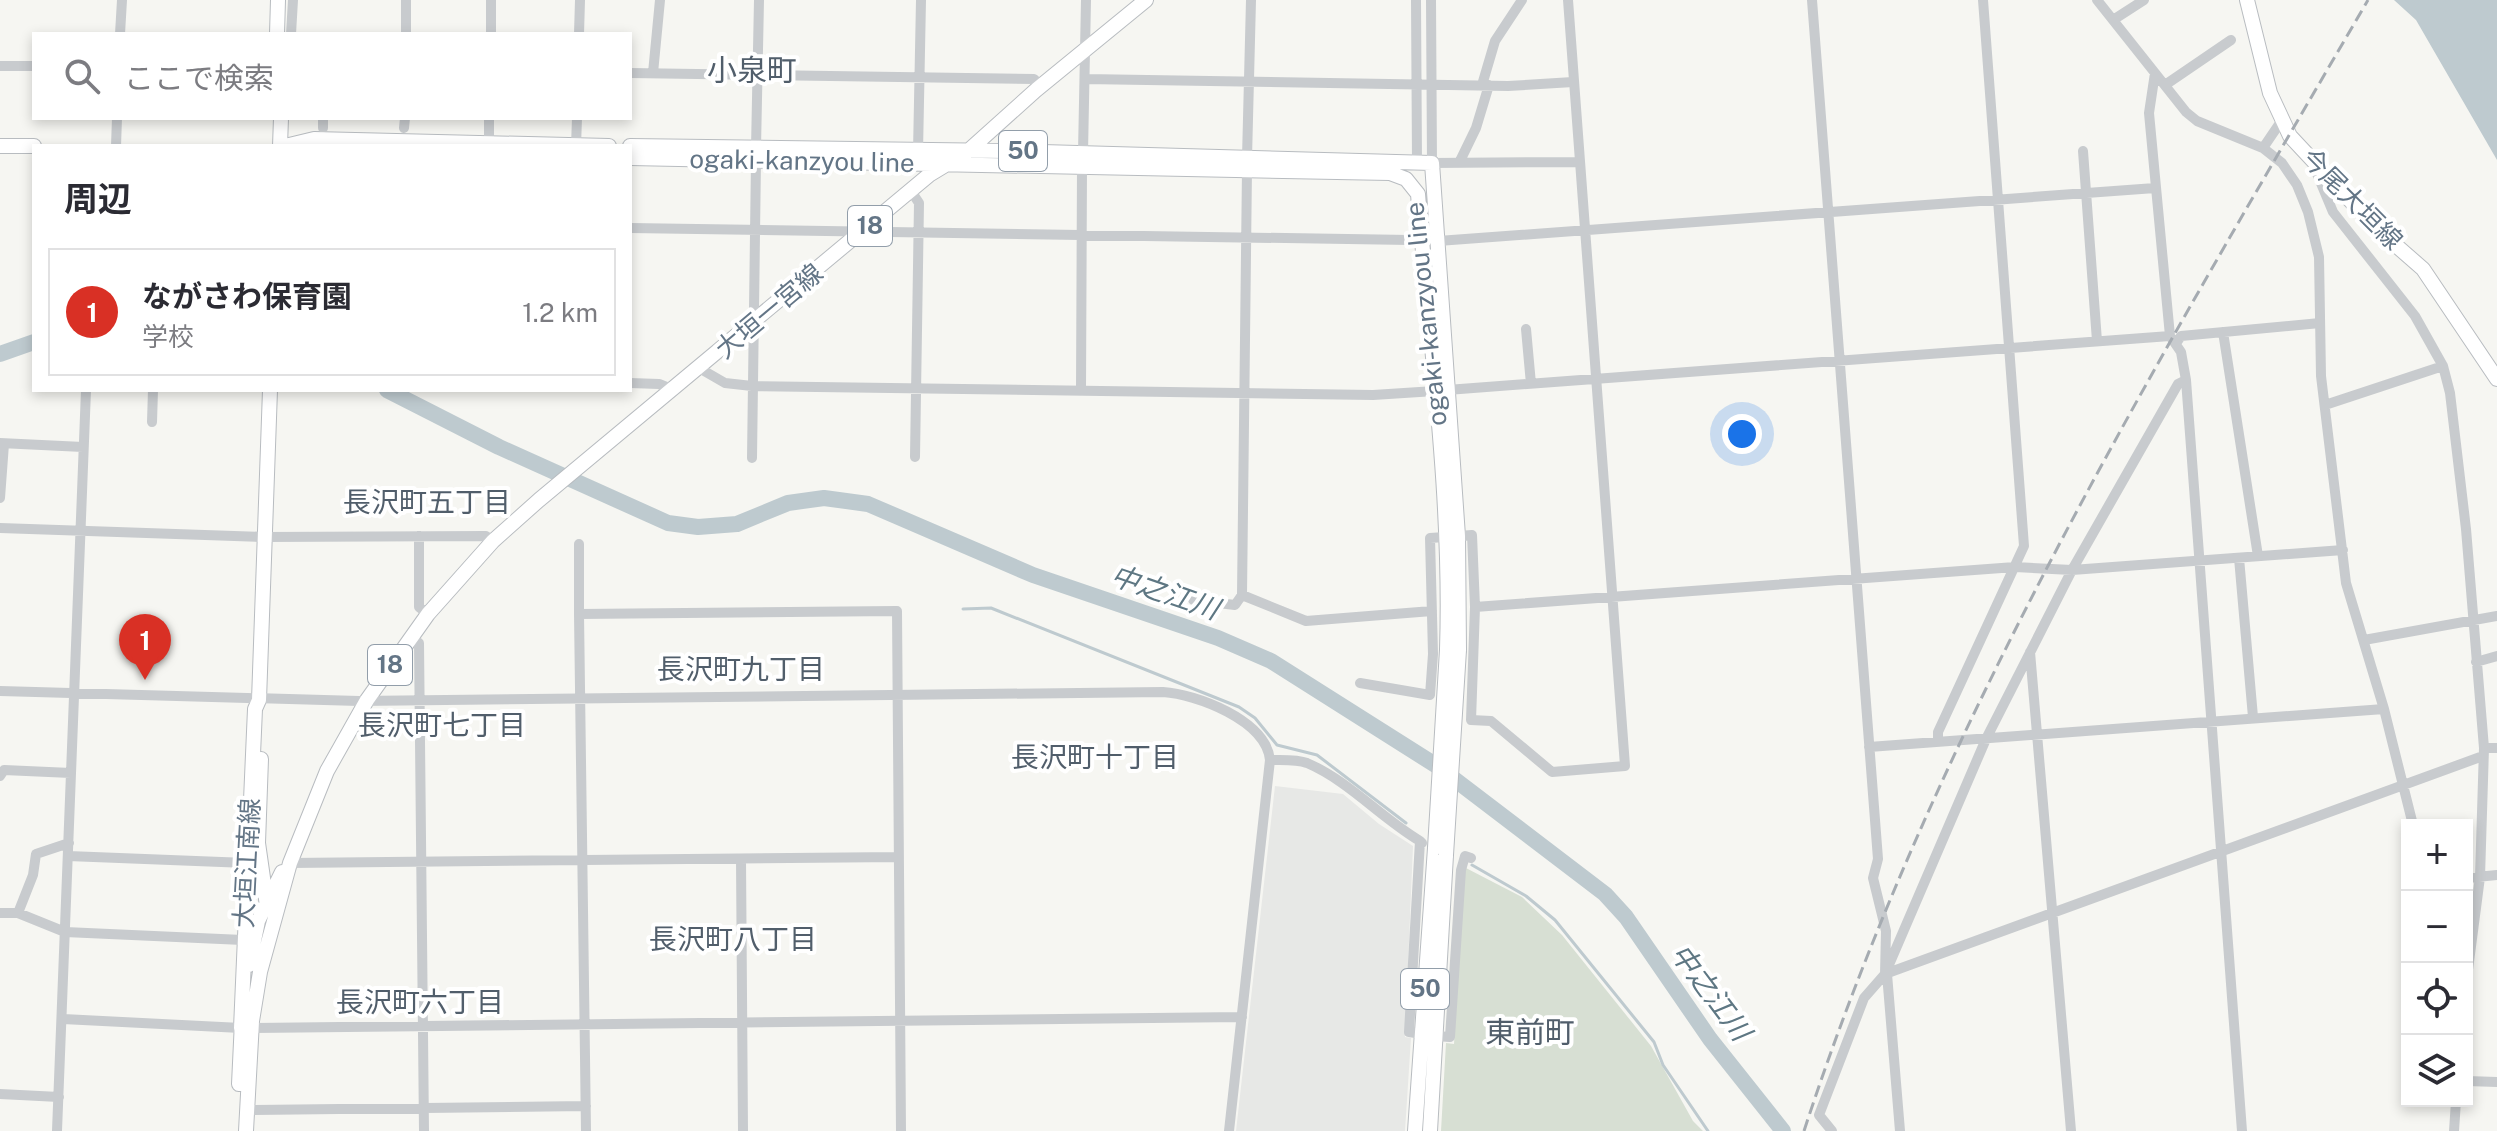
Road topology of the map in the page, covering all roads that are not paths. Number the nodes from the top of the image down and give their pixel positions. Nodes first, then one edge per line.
1 (122, 0) edge
2 (278, 0) edge
3 (293, 0) edge
4 (406, 0) edge
5 (491, 0) edge
6 (580, 0) edge
7 (660, 0) edge
8 (759, 0) edge
9 (921, 0) edge
10 (1086, 0) edge
11 (1146, 0) edge
12 (1251, 0) edge
13 (1416, 0) edge
14 (1431, 0) edge
15 (1522, 0) edge
16 (1568, 0) edge
17 (1812, 0) edge
18 (1983, 0) edge
19 (2097, 0) edge
20 (2144, 0) edge
21 (2247, 0) edge
22 (2113, 20) junction
23 (120, 32) edge
24 (277, 32) edge
25 (291, 32) edge
26 (406, 32) edge
27 (491, 32) edge
28 (579, 32) edge
29 (2231, 40) dead end
30 (1086, 48) junction
31 (0, 66) edge
32 (32, 66) edge
33 (632, 73) edge
34 (653, 73) junction
35 (2155, 73) junction
36 (758, 75) junction
37 (920, 78) junction
38 (1085, 79) junction
39 (1249, 82) junction
40 (1573, 82) junction
41 (1417, 84) junction
42 (1432, 84) junction
43 (1486, 85) junction
44 (2165, 85) junction
45 (1041, 86) junction
46 (117, 120) edge
47 (281, 120) edge
48 (489, 120) edge
49 (577, 120) edge
50 (2282, 120) junction
51 (489, 143) junction
52 (116, 144) edge
53 (282, 144) edge
54 (291, 144) edge
55 (518, 144) edge
56 (576, 144) edge
57 (0, 146) edge
58 (32, 146) edge
59 (632, 146) edge
60 (2263, 148) junction
61 (2083, 151) dead end
62 (918, 152) junction
63 (967, 152) junction
64 (756, 154) junction
65 (632, 158) edge
66 (1083, 161) junction
67 (949, 162) junction
68 (1417, 162) junction
69 (1579, 162) junction
70 (1247, 163) junction
71 (1432, 163) junction
72 (1459, 163) junction
73 (2313, 164) junction
74 (1390, 173) junction
75 (2155, 188) junction
76 (911, 191) junction
77 (2086, 193) junction
78 (1418, 194) junction
79 (1998, 200) junction
80 (1829, 213) junction
81 (632, 228) edge
82 (756, 229) junction
83 (864, 231) junction
84 (1584, 231) junction
85 (919, 233) junction
86 (1082, 235) junction
87 (1247, 237) junction
88 (1410, 240) dead end
89 (1438, 241) junction
90 (2320, 323) junction
91 (753, 325) junction
92 (1526, 329) dead end
93 (2223, 332) junction
94 (2173, 339) junction
95 (2097, 341) junction
96 (2009, 348) junction
97 (1840, 361) junction
98 (2443, 366) junction
99 (699, 368) junction
100 (1595, 379) junction
101 (2497, 379) edge
102 (2186, 380) junction
103 (632, 383) edge
104 (1531, 384) junction
105 (752, 386) junction
106 (916, 389) junction
107 (674, 390) junction
108 (1081, 391) junction
109 (1441, 391) junction
110 (86, 392) edge
111 (153, 392) edge
112 (270, 392) edge
113 (1244, 393) junction
114 (2325, 405) junction
115 (152, 422) dead end
116 (2, 444) edge
117 (83, 447) junction
118 (915, 457) dead end
119 (752, 458) dead end
120 (0, 498) edge
121 (0, 528) edge
122 (80, 534) junction
123 (419, 536) junction
124 (265, 537) junction
125 (1451, 537) junction
126 (493, 541) junction
127 (579, 544) dead end
128 (2343, 550) junction
129 (2258, 556) junction
130 (2239, 558) junction
131 (2198, 561) junction
132 (2015, 567) junction
133 (2072, 570) junction
134 (1857, 578) junction
135 (1242, 595) junction
136 (1612, 596) junction
137 (1193, 600) dead end
138 (1475, 607) junction
139 (1432, 611) junction
140 (428, 614) junction
141 (579, 614) junction
142 (2497, 616) edge
143 (2472, 620) junction
144 (411, 637) junction
145 (2364, 640) junction
146 (2030, 652) junction
147 (2497, 656) edge
148 (2476, 662) junction
149 (1360, 683) dead end
150 (0, 691) edge
151 (74, 694) junction
152 (898, 694) junction
153 (580, 698) junction
154 (420, 699) junction
155 (259, 700) junction
156 (367, 700) junction
157 (2384, 709) junction
158 (2253, 717) junction
159 (2211, 720) junction
160 (2040, 734) junction
161 (1986, 739) junction
162 (1938, 740) junction
163 (1869, 747) junction
164 (2497, 748) edge
165 (2483, 752) junction
166 (1270, 760) junction
167 (0, 766) edge
168 (71, 773) junction
169 (0, 774) edge
170 (2403, 787) junction
171 (2411, 819) edge
172 (69, 843) junction
173 (1431, 847) junction
174 (2219, 850) junction
175 (68, 856) junction
176 (899, 857) junction
177 (1471, 858) dead end
178 (741, 859) junction
179 (582, 860) junction
180 (421, 862) junction
181 (247, 863) junction
182 (290, 863) junction
183 (2497, 875) edge
184 (2480, 877) junction
185 (2473, 878) edge
186 (267, 902) junction
187 (2053, 912) junction
188 (0, 913) edge
189 (18, 913) junction
190 (65, 932) junction
191 (243, 940) junction
192 (267, 950) junction
193 (2469, 963) edge
194 (1886, 974) junction
195 (1242, 1017) junction
196 (63, 1019) junction
197 (900, 1019) junction
198 (742, 1021) junction
199 (583, 1022) junction
200 (423, 1024) junction
201 (246, 1028) junction
202 (1429, 1035) junction
203 (2473, 1081) edge
204 (2497, 1082) edge
205 (0, 1094) edge
206 (59, 1097) junction
207 (586, 1106) junction
208 (424, 1107) junction
209 (2456, 1107) edge
210 (247, 1110) junction
211 (57, 1131) edge
212 (238, 1131) edge
213 (246, 1131) edge
214 (424, 1131) edge
215 (586, 1131) edge
216 (743, 1131) edge
217 (901, 1131) edge
218 (1229, 1131) edge
219 (1415, 1131) edge
220 (1430, 1131) edge
221 (1832, 1131) edge
222 (1900, 1131) edge
223 (2071, 1131) edge
224 (2242, 1131) edge
225 (2454, 1131) edge

1 - 23 street
2 - 24 main road
3 - 25 street
4 - 26 street
5 - 27 street
6 - 28 street
7 - 34 street
8 - 36 street
9 - 37 street
10 - 30 street
11 - 30 main road, 大垣一宮線 / 18
12 - 39 street
13 - 41 street
14 - 42 street
15 - 43 street
16 - 40 street
17 - 80 street
18 - 79 street
19 - 22 street
20 - 22 street
21 - 50 main road, 今尾大垣線
22 - 35 street
29 - 44 street
30 - 38 street
30 - 45 main road, 大垣一宮線 / 18
31 - 32 street
33 - 34 street
34 - 36 street
35 - 44 street
35 - 75 street
36 - 37 street
36 - 64 street
37 - 45 street
37 - 62 street
38 - 39 street
38 - 66 street
39 - 41 street
39 - 70 street
40 - 43 street
40 - 69 street
41 - 42 street
41 - 68 street
42 - 43 street
42 - 71 street
43 - 72 street
44 - 60 street
45 - 63 main road, 大垣一宮線 / 18
46 - 52 street
47 - 53 main road
48 - 51 street
49 - 56 street
50 - 60 street
50 - 73 main road, 今尾大垣線
51 - 54 main road
51 - 55 main road
57 - 58 main road
59 - 64 main road, ogaki-kanzyou line / 50
60 - 90 street
61 - 77 street
62 - 63 main road, ogaki-kanzyou line / 50
62 - 64 main road, ogaki-kanzyou line / 50
63 - 66 main road, ogaki-kanzyou line / 50
63 - 67 main road, 大垣一宮線 / 18
64 - 65 main road, ogaki-kanzyou line / 50
64 - 67 main road, ogaki-kanzyou line / 50
64 - 82 street
66 - 67 main road, ogaki-kanzyou line / 50
66 - 70 main road, ogaki-kanzyou line / 50
66 - 86 street
67 - 76 main road, 大垣一宮線 / 18
68 - 70 main road, ogaki-kanzyou line / 50
68 - 71 main road, 50
68 - 74 main road, 50
68 - 78 main road, 50
69 - 72 street
69 - 84 street
70 - 74 main road, ogaki-kanzyou line / 50
70 - 87 street
71 - 72 street
71 - 89 main road, ogaki-kanzyou line / 50
73 - 98 street
73 - 101 main road, 今尾大垣線
74 - 78 main road, ogaki-kanzyou line
75 - 77 street
75 - 94 street
76 - 83 main road, 大垣一宮線 / 18
76 - 85 street
77 - 79 street
77 - 95 street
78 - 109 main road, ogaki-kanzyou line / 50
79 - 80 street
79 - 96 street
80 - 84 street
80 - 97 street
81 - 82 street
82 - 83 street
82 - 91 street
83 - 85 street
83 - 91 main road, 大垣一宮線 / 18
84 - 89 street
84 - 100 street
85 - 86 street
85 - 106 street
86 - 87 street
86 - 108 street
87 - 88 street
87 - 113 street
89 - 109 main road, ogaki-kanzyou line / 50
90 - 93 street
90 - 114 street
91 - 99 main road, 大垣一宮線 / 18
91 - 105 street
92 - 104 street
93 - 94 street
93 - 129 street
94 - 95 street
94 - 102 street
95 - 96 street
96 - 97 street
96 - 132 street
97 - 100 street
97 - 134 street
98 - 114 street
98 - 143 street
99 - 105 street
99 - 107 main road, 大垣一宮線 / 18
100 - 104 street
100 - 136 street
102 - 131 street
102 - 133 street
103 - 107 street
104 - 109 street
105 - 106 street
105 - 119 street
106 - 108 street
106 - 118 street
107 - 126 main road, 大垣一宮線 / 18
108 - 113 street
109 - 113 street
109 - 125 main road, ogaki-kanzyou line / 50
110 - 117 street
111 - 115 street
112 - 124 main road, 大垣江南線
113 - 135 street
114 - 128 street
116 - 117 street
116 - 120 street
117 - 122 street
121 - 122 street
122 - 124 street
122 - 151 street
123 - 124 street
123 - 126 street
123 - 140 street
124 - 155 main road, 大垣江南線
125 - 138 street
125 - 139 street
125 - 173 main road, ogaki-kanzyou line / 50, bridge
126 - 140 main road, 18
127 - 141 street
128 - 129 street
128 - 145 street
129 - 130 street
130 - 131 street
130 - 158 street
131 - 133 street
131 - 159 street
132 - 133 street
132 - 134 street
132 - 162 street
133 - 146 street
134 - 136 street
134 - 163 street
135 - 137 street
135 - 139 street
136 - 138 street
136 - 138 street
139 - 149 street
140 - 144 main road, 18
141 - 152 street
141 - 153 street
142 - 143 street
143 - 145 street
143 - 148 street
144 - 154 street
144 - 156 main road, 18
145 - 157 street
146 - 160 street
146 - 161 street
147 - 148 street
148 - 165 street
150 - 151 street
151 - 155 street
151 - 168 street
152 - 153 street
152 - 166 street
152 - 176 street
153 - 154 street
153 - 179 street
154 - 156 street
154 - 180 street
155 - 156 street
155 - 181 main road, 大垣江南線
155 - 186 main road, 大垣江南線
156 - 182 main road, 18
157 - 158 street
157 - 170 street
158 - 159 street
159 - 160 street
159 - 174 street
160 - 161 street
160 - 187 street
161 - 162 street
161 - 194 street
162 - 163 street
163 - 194 street
164 - 165 street
165 - 170 street
165 - 184 street
166 - 173 street
166 - 195 street
167 - 169 street
168 - 169 street
168 - 172 street
170 - 171 street
170 - 174 street
172 - 175 street
172 - 189 street
173 - 202 main road, ogaki-kanzyou line / 50
173 - 202 street
174 - 187 street
174 - 224 street
175 - 181 street
175 - 190 street
176 - 178 street
176 - 197 street
177 - 202 street
178 - 179 street
178 - 198 street
179 - 180 street
179 - 199 street
180 - 182 street
180 - 200 street
181 - 191 main road, 大垣江南線
182 - 186 main road, 18
182 - 192 main road, 18
183 - 184 street
184 - 185 street
184 - 193 street
186 - 192 main road, 大垣江南線
186 - 201 main road, 18
187 - 194 street
187 - 223 street
188 - 189 street
189 - 190 street
190 - 191 street
190 - 196 street
191 - 201 main road, 大垣江南線
192 - 201 main road, 18
194 - 221 street
194 - 222 street
195 - 197 street
195 - 218 street
196 - 201 street
196 - 206 street
197 - 198 street
197 - 217 street
198 - 199 street
198 - 216 street
199 - 200 street
199 - 207 street
200 - 201 street
200 - 208 street
201 - 210 main road, 18
201 - 212 main road, 18
202 - 219 main road, ogaki-kanzyou line / 50
202 - 220 main road, ogaki-kanzyou line / 50
203 - 204 street
205 - 206 street
206 - 211 street
207 - 208 street
207 - 215 street
208 - 210 street
208 - 214 street
209 - 225 street
210 - 213 main road, 18

